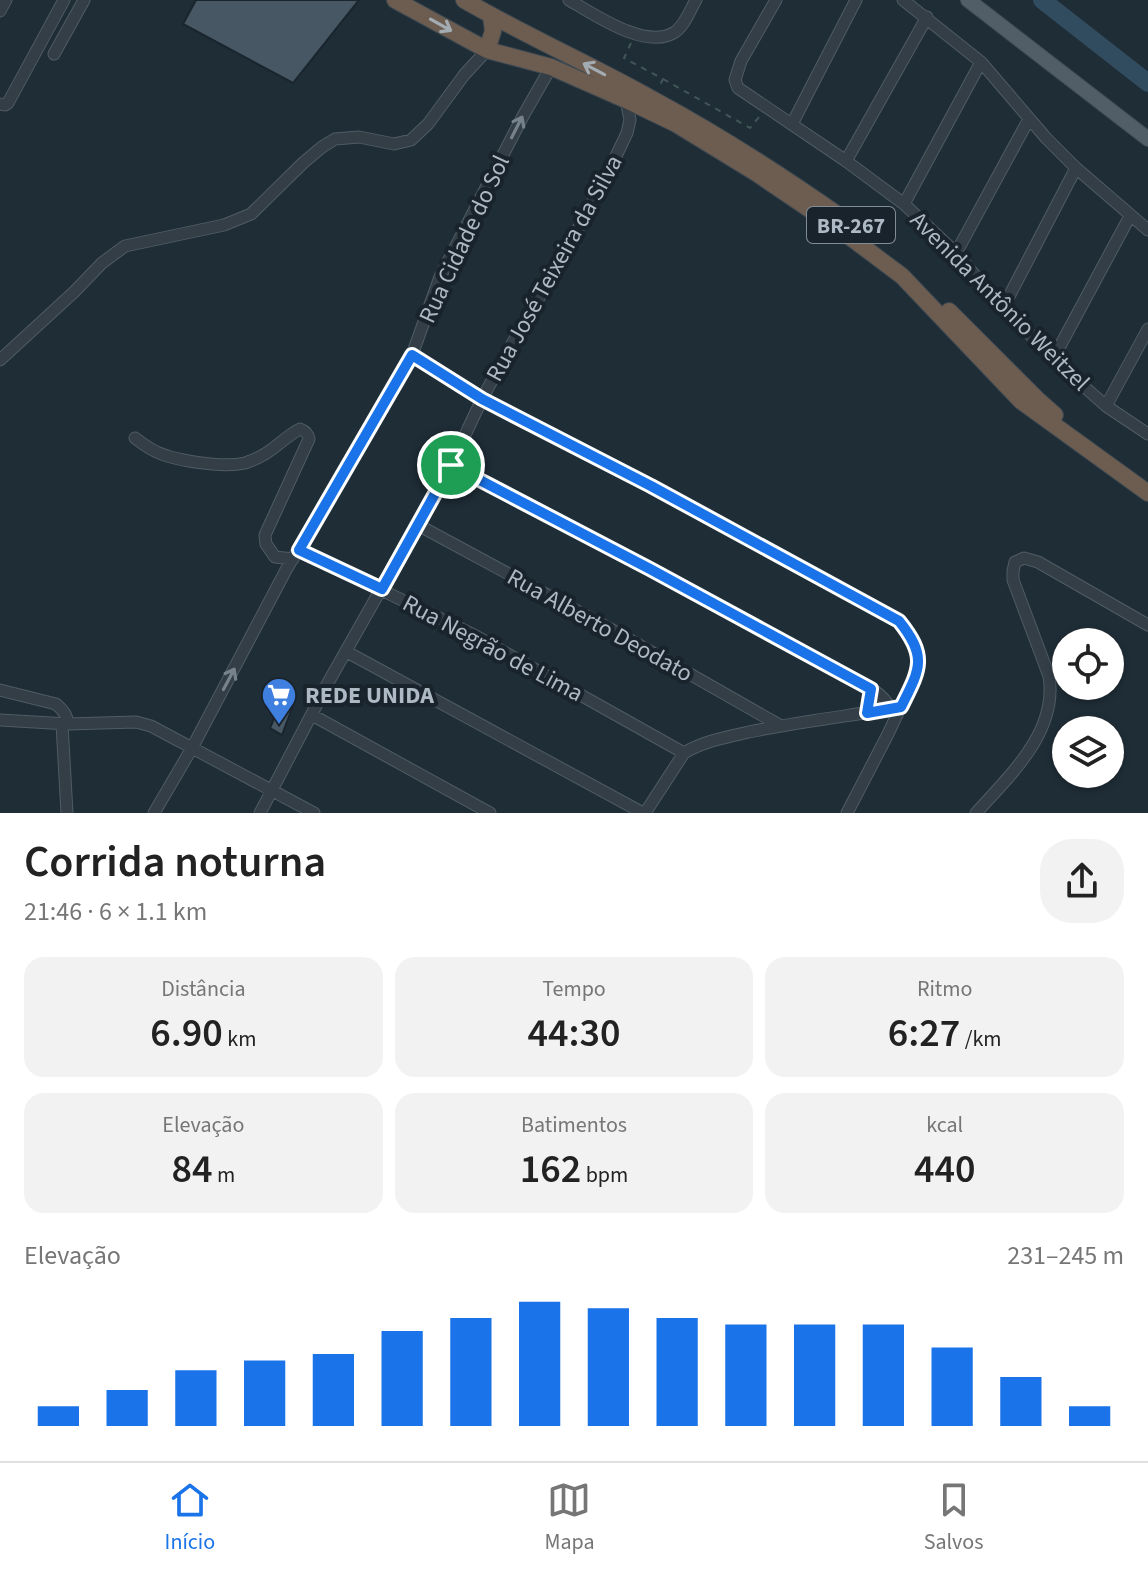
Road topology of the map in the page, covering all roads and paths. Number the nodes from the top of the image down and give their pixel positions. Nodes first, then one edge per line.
1 (6, 0) edge
2 (64, 0) edge
3 (84, 0) edge
4 (395, 0) edge
5 (464, 0) edge
6 (569, 0) edge
7 (696, 0) edge
8 (776, 0) edge
9 (856, 0) edge
10 (903, 0) edge
11 (968, 0) edge
12 (0, 11) edge
13 (491, 16) junction
14 (927, 17) junction
15 (513, 27) junction
16 (635, 35) junction
17 (487, 50) junction
18 (54, 54) dead end
19 (981, 62) junction
20 (551, 67) junction
21 (663, 79) junction
22 (658, 88) dead end
23 (626, 100) junction
24 (0, 104) edge
25 (765, 107) junction
26 (1029, 119) junction
27 (792, 124) junction
28 (1148, 139) edge
29 (846, 161) junction
30 (1076, 168) junction
31 (904, 204) junction
32 (1130, 216) junction
33 (1148, 230) edge
34 (956, 253) junction
35 (1004, 306) junction
36 (1148, 329) edge
37 (412, 355) junction
38 (1053, 359) junction
39 (0, 360) edge
40 (482, 399) junction
41 (1106, 406) junction
42 (1148, 434) edge
43 (135, 438) dead end
44 (451, 465) junction
45 (1148, 480) edge
46 (1148, 493) edge
47 (418, 525) junction
48 (296, 554) junction
49 (382, 589) junction
50 (1148, 625) edge
51 (347, 652) junction
52 (871, 689) junction
53 (0, 690) edge
54 (896, 708) junction
55 (867, 713) junction
56 (312, 715) junction
57 (0, 720) edge
58 (65, 724) junction
59 (781, 726) junction
60 (192, 748) junction
61 (684, 753) junction
62 (272, 791) junction
63 (67, 813) edge
64 (154, 813) edge
65 (260, 813) edge
66 (314, 813) edge
67 (490, 813) edge
68 (644, 813) edge
69 (847, 813) edge
70 (976, 813) edge

1 - 12 street
2 - 24 street
3 - 18 street
4 -> 17 highway, BR-267
5 - 13 highway, BR-267
6 - 16 street
7 - 16 street
8 - 25 street, Avenida Antônio Weitzel
9 - 27 street
10 - 14 street
11 - 28 main road
13 - 15 highway, BR-267
13 - 17 highway
14 - 19 street
14 - 29 street
15 - 20 highway
45 -> 15 highway, BR-267
16 - 21 path
17 - 20 highway, BR-267
17 - 39 street
19 - 26 street
19 - 31 street
20 - 23 highway, BR-267
37 -> 20 street, Rua Cidade do Sol
21 - 22 path
21 - 25 path
23 - 40 street, Rua José Teixeira da Silva
23 - 46 highway, BR-267
25 - 27 street, Avenida Antônio Weitzel
26 - 30 street
26 - 34 street
27 - 29 street, Avenida Antônio Weitzel
29 - 31 street, Avenida Antônio Weitzel
30 - 32 street
30 - 35 street
31 - 34 street, Avenida Antônio Weitzel
32 - 33 street
32 - 38 street
34 - 35 street, Avenida Antônio Weitzel
35 - 38 street, Avenida Antônio Weitzel
36 - 41 street
37 - 40 street
37 - 48 street, Rua Cidade do Sol
38 - 41 street, Avenida Antônio Weitzel
40 - 44 street, Rua José Teixeira da Silva
40 - 54 street
41 - 42 street, Avenida Antônio Weitzel
43 - 48 street, Rua Negrão de Lima
44 - 47 street, Rua José Teixeira da Silva
44 - 52 street
47 - 49 street, Rua José Teixeira da Silva
47 - 59 street, Rua Alberto Deodato
48 - 49 street, Rua Negrão de Lima
60 -> 48 street, Rua Cidade do Sol
49 - 51 street, Rua José Teixeira da Silva
49 - 61 street, Rua Negrão de Lima
50 - 70 street
51 - 56 street, Rua José Teixeira da Silva
51 - 68 street
52 - 54 street
52 - 55 street
53 - 58 street
54 - 55 street
54 - 69 street
55 - 59 street
56 - 62 street, Rua José Teixeira da Silva
56 - 67 street
57 - 58 street
58 - 60 street
58 - 63 street
59 - 61 street
60 - 62 street
60 - 64 street, Rua Cidade do Sol
61 - 68 street
62 - 65 street, Rua José Teixeira da Silva
62 - 66 street

